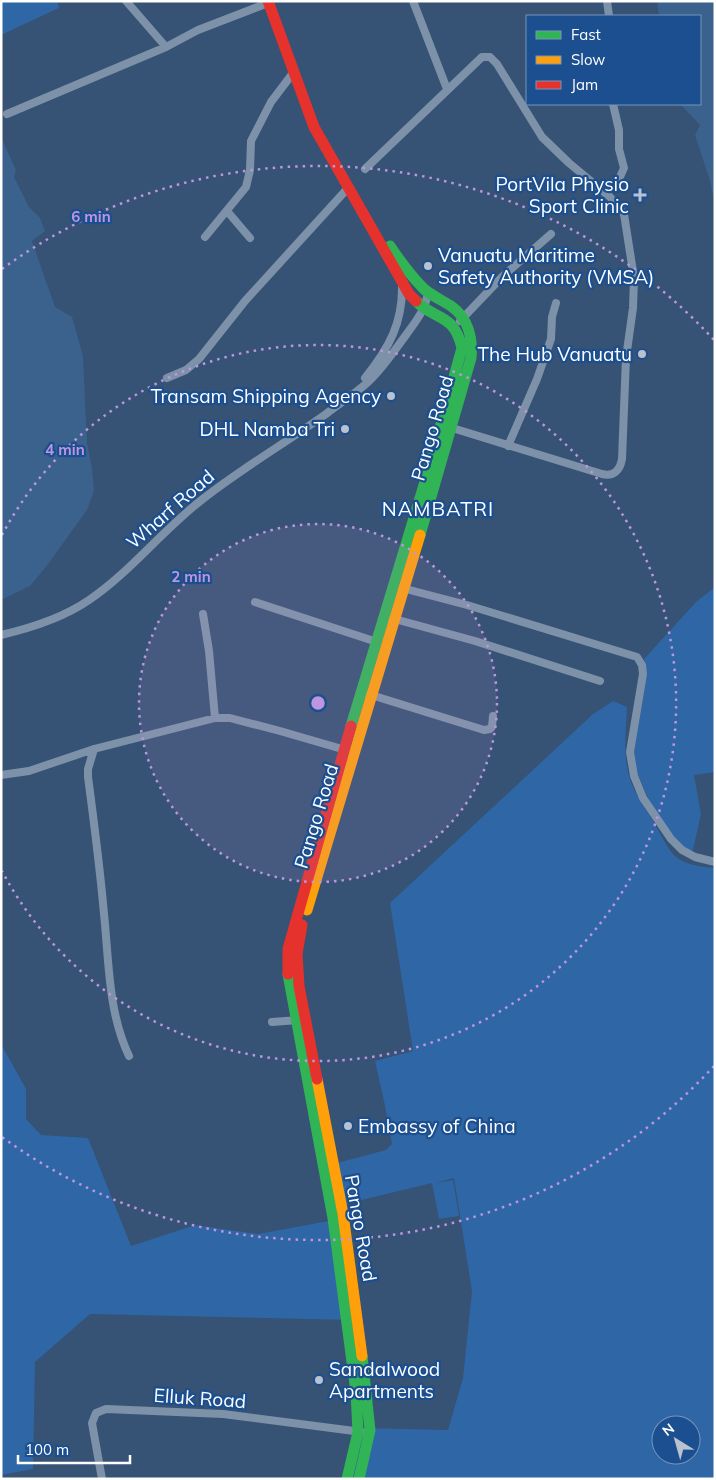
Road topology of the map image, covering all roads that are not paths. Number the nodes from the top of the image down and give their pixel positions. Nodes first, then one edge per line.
1 (126, 1) edge
2 (413, 1) edge
3 (607, 1) edge
4 (268, 2) edge
5 (609, 15) edge
6 (166, 47) junction
7 (292, 74) junction
8 (447, 89) junction
9 (613, 105) edge
10 (7, 114) dead end
11 (365, 169) dead end
12 (348, 188) junction
13 (605, 193) junction
14 (227, 211) junction
15 (364, 213) junction
16 (551, 234) dead end
17 (205, 237) dead end
18 (250, 238) dead end
19 (426, 290) junction
20 (406, 298) junction
21 (556, 302) dead end
22 (424, 308) junction
23 (463, 318) junction
24 (454, 327) junction
25 (168, 378) dead end
26 (353, 394) junction
27 (445, 426) junction
28 (508, 446) junction
29 (393, 585) junction
30 (405, 588) junction
31 (255, 602) dead end
32 (203, 614) dead end
33 (390, 618) junction
34 (1, 635) edge
35 (377, 642) junction
36 (600, 681) dead end
37 (361, 692) junction
38 (373, 695) junction
39 (493, 716) dead end
40 (215, 718) junction
41 (94, 749) junction
42 (349, 751) junction
43 (1, 775) edge
44 (715, 862) edge
45 (300, 1020) junction
46 (272, 1022) dead end
47 (129, 1056) dead end
48 (364, 1432) junction
49 (102, 1479) edge
50 (348, 1479) edge
51 (359, 1479) edge

1 - 6 street
2 - 8 street
3 - 5 street
4 - 6 street
4 - 7 street, Pango Road
6 - 10 street
7 - 12 street, Pango Road
7 - 14 street
8 - 11 street
8 - 13 street
9 - 13 street
12 - 15 street, Pango Road
12 - 25 street
13 - 28 street
14 - 17 street
14 - 18 street
15 - 19 street, Pango Road
15 - 20 street, Pango Road
16 - 23 street
19 - 20 street
19 - 22 street, Wharf Road
19 - 23 street, Pango Road
20 - 22 street, Pango Road
20 - 26 street, Wharf Road
21 - 28 street
22 - 24 street, Pango Road
22 - 26 street, Wharf Road
23 - 24 street
23 - 27 street, Pango Road
24 - 27 street, Pango Road
26 - 34 street, Wharf Road
27 - 28 street
27 - 29 street, Pango Road
27 - 30 street, Pango Road
29 - 30 street
29 - 33 street, Pango Road
30 - 33 street, Pango Road
30 - 44 street
31 - 35 street
32 - 40 street
33 - 35 street, Pango Road
33 - 36 street
33 - 38 street, Pango Road
35 - 37 street, Pango Road
37 - 38 street
37 - 42 street, Pango Road
38 - 39 street
38 - 42 street, Pango Road
40 - 41 street
40 - 42 street
41 - 43 street
41 - 47 street
42 - 45 street, Pango Road
45 - 46 street
45 - 48 street, Pango Road
48 - 49 street, Elluk Road
48 - 50 street, Pango Road
48 - 51 street, Pango Road

